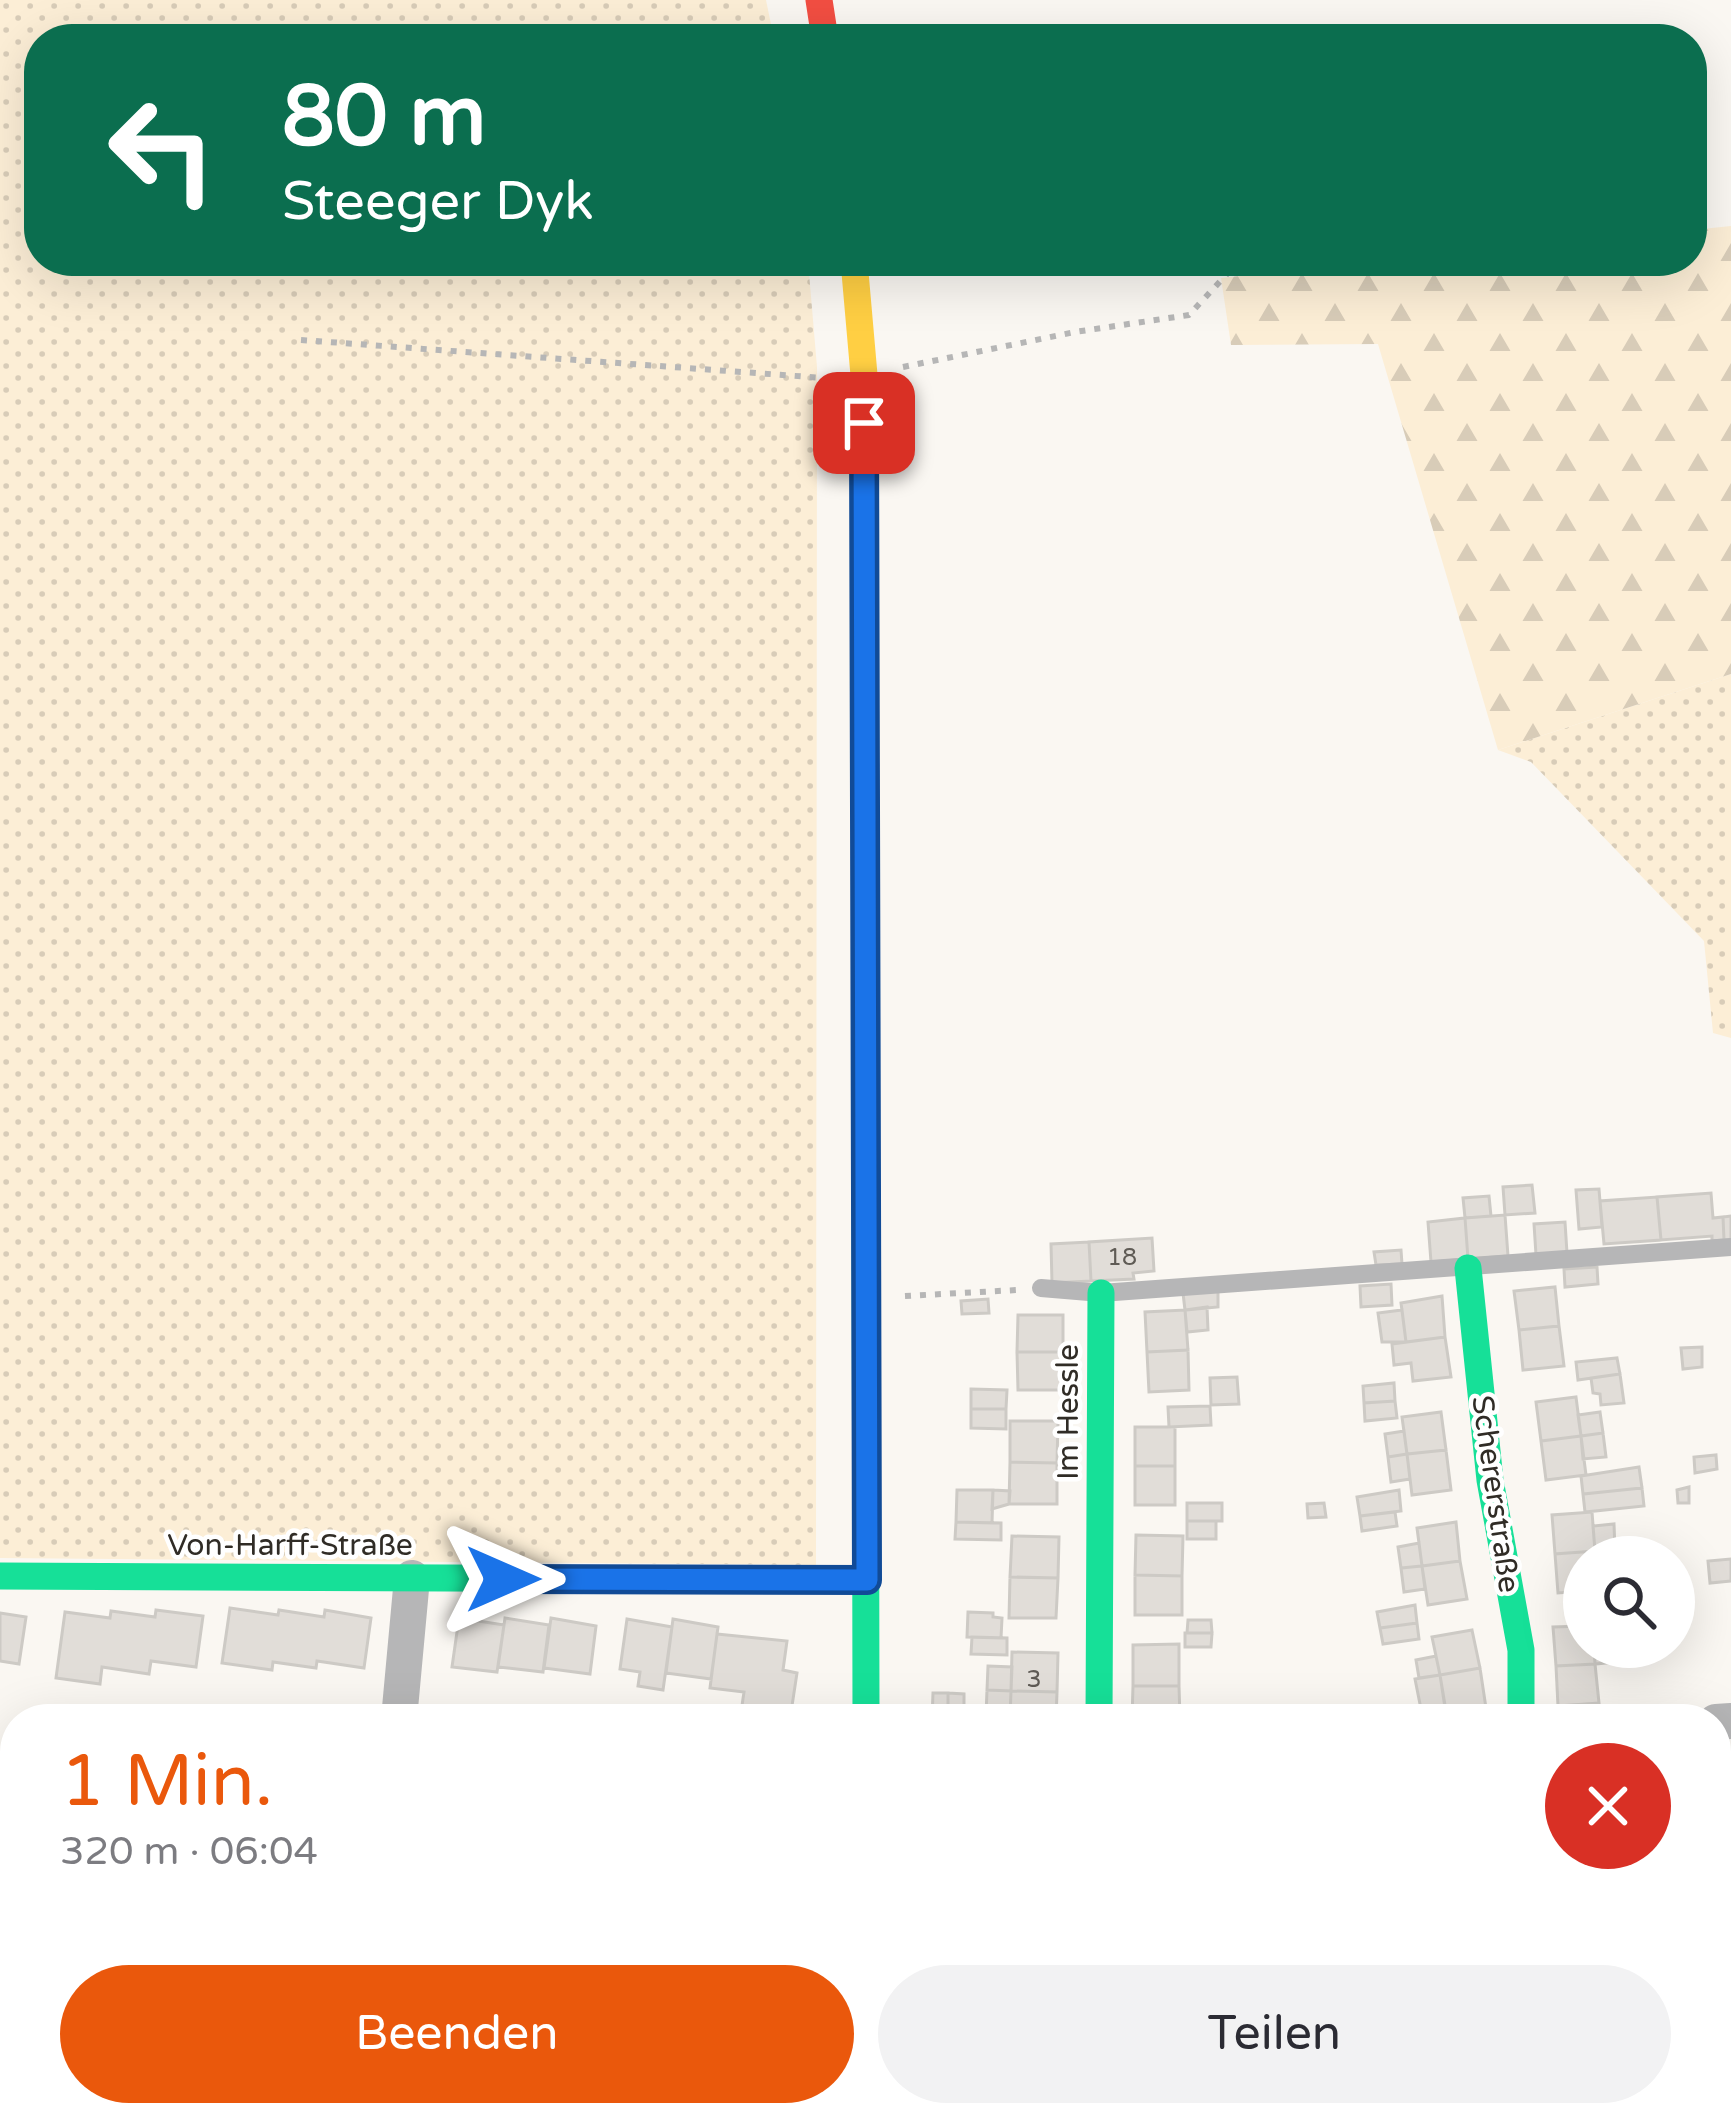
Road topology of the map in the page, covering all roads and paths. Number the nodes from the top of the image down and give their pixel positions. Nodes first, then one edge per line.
1 (855, 276) edge
2 (1225, 276) edge
3 (302, 340) dead end
4 (864, 375) junction
5 (1731, 1247) edge
6 (1468, 1268) junction
7 (1042, 1288) joint
8 (1101, 1292) junction
9 (866, 1296) junction
10 (0, 1576) edge
11 (412, 1578) junction
12 (867, 1580) junction
13 (400, 1704) edge
14 (866, 1704) edge
15 (1099, 1704) edge
16 (1521, 1704) edge

1 - 4 street
2 - 4 path
3 - 4 path
4 - 9 street
5 - 6 lane
6 - 8 lane
6 - 16 street, Schererstraße
7 - 8 lane
7 - 9 path
8 - 15 street, Im Hessle
9 - 12 street
10 - 11 street, Von-Harff-Straße
11 - 12 street, Von-Harff-Straße
11 - 13 street
12 - 14 street

